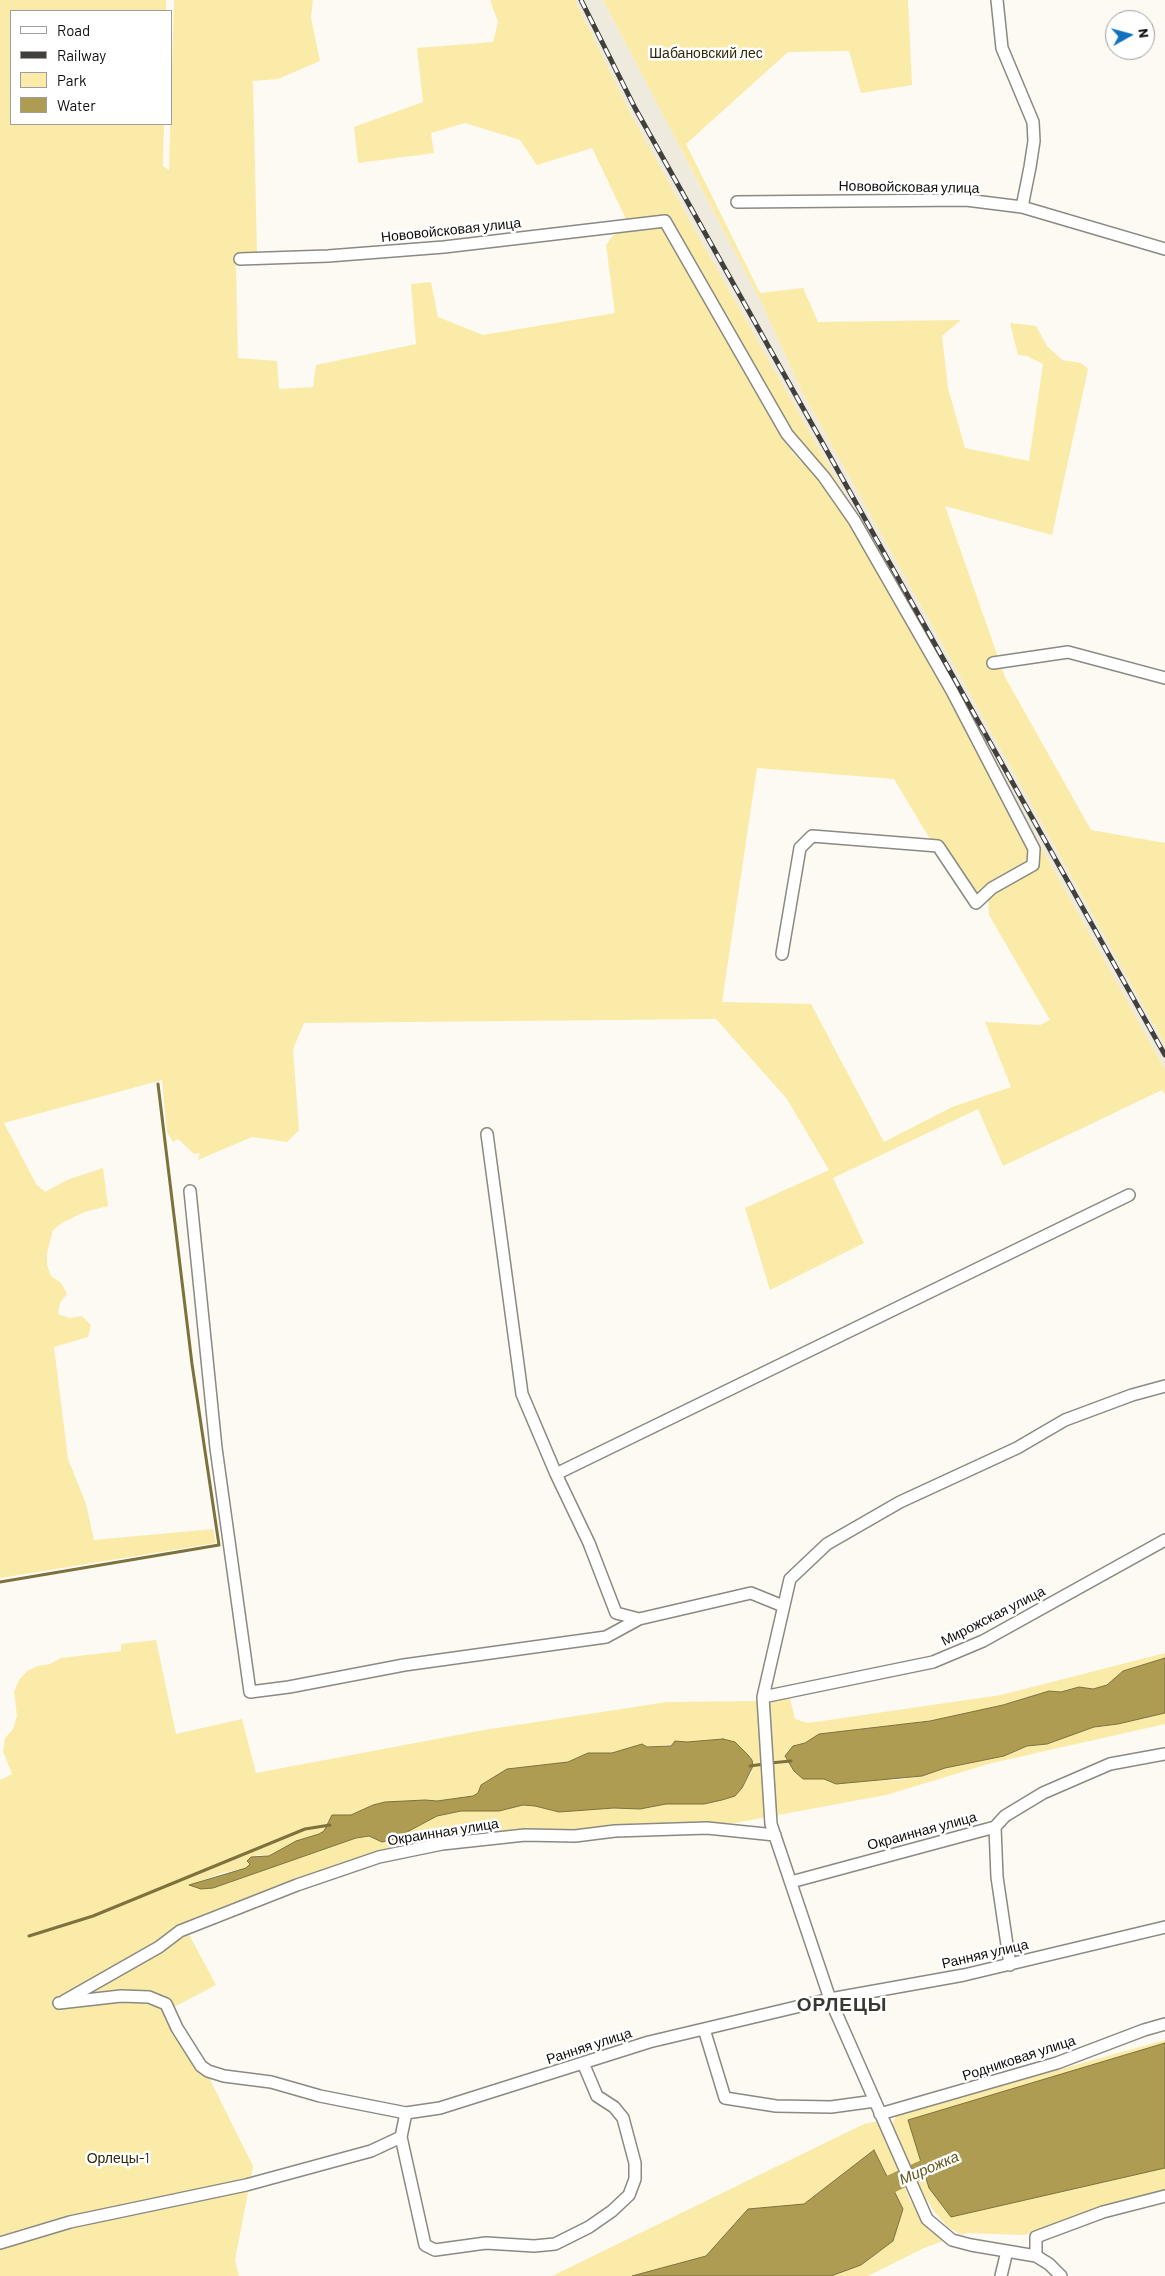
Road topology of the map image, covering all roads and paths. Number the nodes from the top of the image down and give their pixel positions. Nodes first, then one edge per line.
1 (997, 0) edge
2 (737, 202) dead end
3 (1022, 207) junction
4 (1165, 249) edge
5 (240, 259) dead end
6 (993, 663) dead end
7 (1165, 678) edge
8 (782, 954) dead end
9 (487, 1134) dead end
10 (190, 1190) dead end
11 (1129, 1195) dead end
12 (1165, 1386) edge
13 (556, 1474) junction
14 (1165, 1540) edge
15 (783, 1606) junction
16 (639, 1619) junction
17 (762, 1697) junction
18 (1165, 1754) edge
19 (995, 1827) junction
20 (775, 1835) junction
21 (791, 1882) junction
22 (1165, 1927) edge
23 (1010, 1965) junction
24 (830, 2000) junction
25 (59, 2003) joint
26 (1165, 2024) edge
27 (704, 2029) junction
28 (583, 2063) junction
29 (875, 2101) junction
30 (406, 2113) junction
31 (880, 2114) junction
32 (401, 2137) junction
33 (1165, 2196) edge
34 (0, 2243) edge
35 (1007, 2251) junction
36 (1036, 2256) junction
37 (1001, 2276) edge
38 (1061, 2276) edge

1 - 3 street
2 - 3 street, Нововойсковая улица
3 - 4 street, Нововойсковая улица
5 - 8 street, Нововойсковая улица
6 - 7 street
9 - 13 street
10 - 16 street
11 - 13 street
12 - 15 street
13 - 16 street
14 - 17 street, Мирожская улица
15 - 16 street
15 - 17 street
17 - 20 street
18 - 19 street, Окраинная улица
19 - 21 street, Окраинная улица
19 - 23 street
20 - 21 street
20 - 25 street, Окраинная улица
21 - 24 street
22 - 23 street, Ранняя улица
23 - 24 street, Ранняя улица
24 - 27 street, Ранняя улица
24 - 29 street
25 - 30 street, Ранняя улица
26 - 31 street, Родниковая улица
27 - 28 street, Ранняя улица
27 - 29 street
28 - 30 street, Ранняя улица
28 - 32 street
29 - 31 street
30 - 32 street
31 - 35 street
32 - 34 street
33 - 36 street
35 - 36 street
35 - 37 street
36 - 38 street

